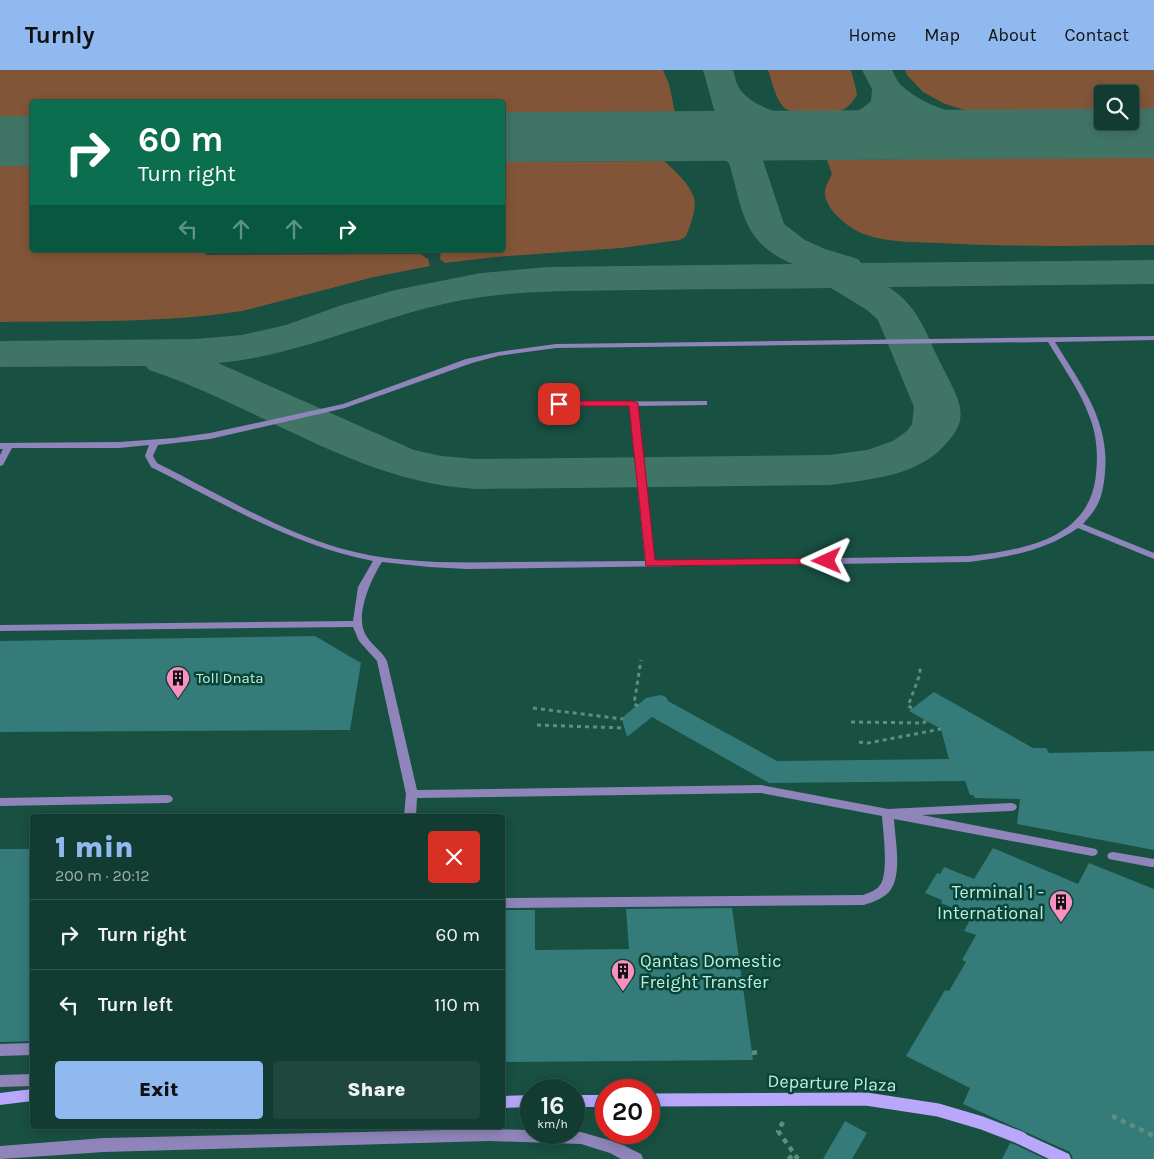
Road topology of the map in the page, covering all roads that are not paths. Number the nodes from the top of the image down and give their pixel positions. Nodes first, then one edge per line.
1 (1154, 338) edge
2 (1050, 339) junction
3 (633, 403) junction
4 (704, 403) dead end
5 (559, 404) dead end
6 (154, 444) junction
7 (5, 446) edge
8 (0, 463) edge
9 (1078, 525) junction
10 (1154, 556) edge
11 (380, 559) junction
12 (650, 563) junction
13 (357, 624) junction
14 (0, 628) edge
15 (412, 794) junction
16 (167, 799) dead end
17 (0, 802) edge
18 (1011, 807) dead end
19 (888, 813) junction
20 (410, 814) edge
21 (1092, 852) dead end
22 (1112, 856) dead end
23 (1151, 863) dead end
24 (505, 903) edge
25 (30, 1049) edge
26 (0, 1050) edge
27 (30, 1080) edge
28 (0, 1082) edge
29 (30, 1095) edge
30 (0, 1099) edge
31 (660, 1100) edge
32 (520, 1101) edge
33 (505, 1102) edge
34 (0, 1153) edge
35 (636, 1159) edge
36 (1064, 1159) edge

1 - 2 lane
2 - 6 lane
2 - 9 lane
3 - 4 lane
3 - 5 lane
3 - 12 lane
6 - 7 lane
6 - 11 lane
7 - 8 lane
9 - 10 lane
9 - 12 lane
11 - 12 lane
11 - 13 lane
13 - 14 lane
13 - 15 lane
15 - 19 lane
15 - 20 lane
16 - 17 lane
18 - 19 lane
19 - 21 lane
19 - 24 lane
22 - 23 lane
25 - 26 lane
27 - 28 lane
29 - 30 street
31 - 36 street, Departure Plaza, bridge
32 - 33 street
34 - 35 lane

